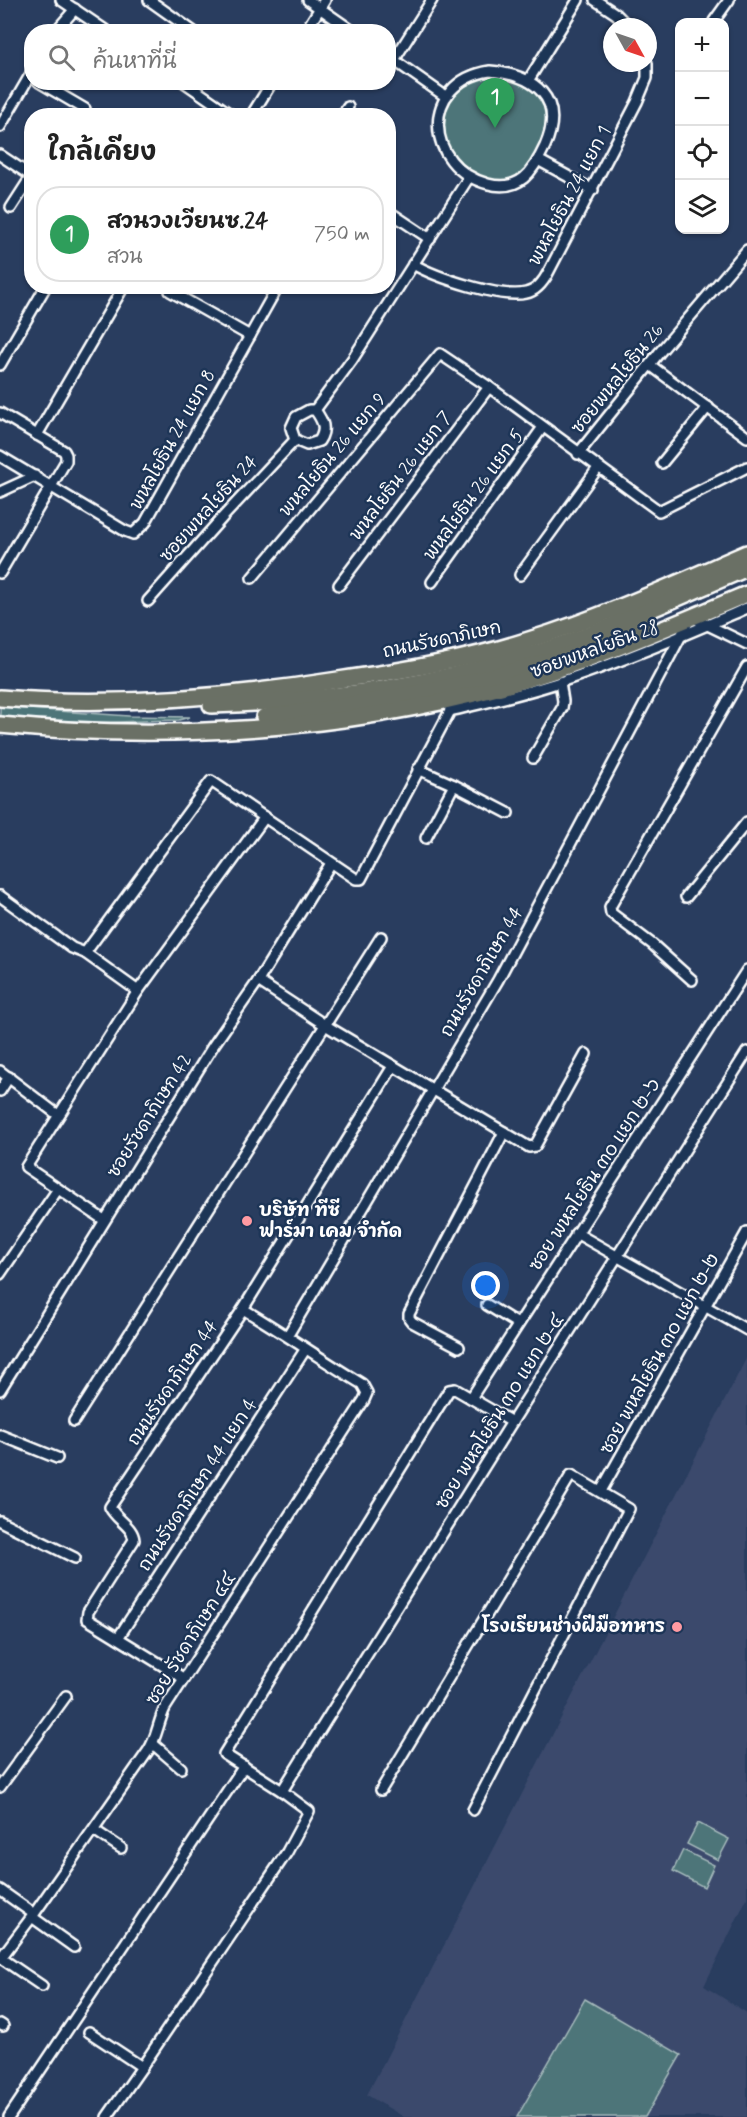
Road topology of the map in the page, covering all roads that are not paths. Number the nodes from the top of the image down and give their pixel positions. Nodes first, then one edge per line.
1 (61, 0) edge
2 (149, 0) edge
3 (308, 0) edge
4 (432, 0) edge
5 (578, 0) edge
6 (595, 0) edge
7 (729, 0) edge
8 (322, 4) edge
9 (75, 9) junction
10 (620, 18) edge
11 (716, 18) edge
12 (63, 24) edge
13 (97, 24) edge
14 (183, 24) edge
15 (309, 24) edge
16 (345, 24) edge
17 (396, 51) edge
18 (396, 62) edge
19 (647, 72) edge
20 (528, 81) junction
21 (24, 87) edge
22 (52, 90) edge
23 (195, 90) edge
24 (266, 90) edge
25 (445, 96) junction
26 (82, 108) edge
27 (220, 108) edge
28 (256, 108) edge
29 (0, 126) edge
30 (0, 155) edge
31 (538, 160) junction
32 (24, 171) edge
33 (469, 177) junction
34 (24, 188) edge
35 (593, 190) junction
36 (11, 208) dead end
37 (396, 216) edge
38 (430, 239) junction
39 (747, 250) edge
40 (414, 264) junction
41 (396, 292) edge
42 (41, 294) edge
43 (119, 294) edge
44 (175, 294) edge
45 (274, 294) edge
46 (395, 294) edge
47 (250, 336) junction
48 (440, 354) joint
49 (0, 365) edge
50 (650, 365) junction
51 (489, 387) junction
52 (708, 407) junction
53 (315, 410) junction
54 (0, 413) edge
55 (543, 427) junction
56 (37, 435) junction
57 (747, 437) edge
58 (295, 440) junction
59 (578, 454) junction
60 (0, 456) edge
61 (662, 463) dead end
62 (747, 467) edge
63 (598, 468) junction
64 (34, 476) junction
65 (51, 485) junction
66 (0, 492) edge
67 (747, 553) edge
68 (747, 568) edge
69 (0, 573) edge
70 (520, 575) dead end
71 (252, 578) dead end
72 (432, 582) dead end
73 (747, 583) edge
74 (339, 585) dead end
75 (747, 594) edge
76 (148, 602) dead end
77 (747, 608) edge
78 (691, 617) junction
79 (708, 624) junction
80 (684, 635) junction
81 (747, 645) edge
82 (747, 667) edge
83 (560, 682) junction
84 (0, 698) edge
85 (129, 702) junction
86 (449, 705) junction
87 (0, 725) edge
88 (131, 732) junction
89 (533, 758) dead end
90 (418, 769) junction
91 (454, 785) junction
92 (508, 813) dead end
93 (265, 817) junction
94 (747, 822) edge
95 (426, 838) dead end
96 (331, 862) junction
97 (0, 896) edge
98 (686, 897) dead end
99 (381, 937) dead end
100 (85, 953) junction
101 (747, 970) edge
102 (692, 980) dead end
103 (258, 981) junction
104 (138, 991) junction
105 (324, 1025) junction
106 (747, 1052) edge
107 (586, 1054) dead end
108 (393, 1066) junction
109 (0, 1071) edge
110 (9, 1077) junction
111 (432, 1090) junction
112 (0, 1091) edge
113 (58, 1115) junction
114 (504, 1132) junction
115 (58, 1189) junction
116 (104, 1220) junction
117 (747, 1232) edge
118 (576, 1233) junction
119 (618, 1257) junction
120 (0, 1274) edge
121 (487, 1305) dead end
122 (706, 1305) junction
123 (243, 1309) junction
124 (518, 1324) junction
125 (747, 1330) edge
126 (288, 1335) junction
127 (459, 1347) dead end
128 (305, 1350) junction
129 (0, 1390) edge
130 (471, 1398) junction
131 (74, 1421) dead end
132 (512, 1422) junction
133 (0, 1435) edge
134 (57, 1458) dead end
135 (601, 1491) junction
136 (0, 1521) edge
137 (75, 1558) dead end
138 (118, 1638) junction
139 (183, 1678) junction
140 (66, 1696) dead end
141 (153, 1744) junction
142 (244, 1766) junction
143 (182, 1768) dead end
144 (0, 1787) edge
145 (381, 1790) dead end
146 (282, 1791) junction
147 (473, 1810) dead end
148 (94, 1830) junction
149 (121, 1848) dead end
150 (0, 1890) edge
151 (33, 1916) junction
152 (74, 1947) dead end
153 (0, 1958) edge
154 (42, 1986) dead end
155 (90, 2032) dead end
156 (142, 2067) junction
157 (9, 2117) edge
158 (107, 2117) edge

1 - 9 street
2 - 14 street
3 - 8 street
4 - 17 street
5 - 20 street
6 - 10 street
7 - 11 street
8 - 15 street
8 - 16 street
9 - 12 street
9 - 13 street
18 - 25 street
19 - 35 street, พหลโยธิน 24 แยก 1
20 - 25 street
20 - 31 street
21 - 29 street
22 - 26 street
23 - 27 street
24 - 28 street
25 - 33 street
30 - 32 street
31 - 33 street
31 - 35 street
33 - 38 street
34 - 36 street
35 - 40 street, พหลโยธิน 24 แยก 1
37 - 38 street
38 - 40 street
39 - 50 street, ซอยพหลโยธิน 26
40 - 41 street
42 - 49 street
43 - 56 street
44 - 47 street
45 - 47 street, พหลโยธิน 24 แยก 8
46 - 53 street
47 - 65 street, พหลโยธิน 24 แยก 8
48 - 51 street, ซอยพหลโยธิน 26
48 - 71 street, พหลโยธิน 26 แยก 9
50 - 52 street
50 - 59 street, ซอยพหลโยธิน 26
51 - 55 street, ซอยพหลโยธิน 26
51 - 74 street, พหลโยธิน 26 แยก 7
52 - 57 street
52 - 61 street
53 - 58 street
53 - 58 street
54 - 56 street
55 - 59 street, ซอยพหลโยธิน 26
55 - 72 street, พหลโยธิน 26 แยก 5
56 - 65 street
58 - 76 street, ซอยพหลโยธิน 24
59 - 63 street
60 - 64 street, พหลโยธิน 24 แยก 8
62 - 63 street
63 - 70 street
64 - 65 street, พหลโยธิน 24 แยก 8
64 - 66 street
65 - 69 street
67 - 85 main road, ถนนรัชดาภิเษก
68 - 85 main road, ถนนรัชดาภิเษก
73 - 88 main road
75 - 78 main road
77 - 79 street, ซอยพหลโยธิน 28
78 - 79 street
78 - 80 street, ถนนรัชดาภิเษก 44
78 - 86 main road
79 - 80 street, ซอยพหลโยธิน 28
79 - 81 street
80 - 83 street, ซอยพหลโยธิน 28
80 - 111 street, ถนนรัชดาภิเษก 44
82 - 102 street
83 - 86 street, ซอยพหลโยธิน 28
83 - 89 street
84 - 85 main road, ถนนรัชดาภิเษก
86 - 88 main road
86 - 90 street
87 - 88 main road
90 - 91 street
90 - 96 street
91 - 92 street
91 - 95 street
93 - 96 street
93 - 100 street
93 - 104 street
94 - 98 street
96 - 103 street, ซอยรัชดาภิเษก 42
97 - 100 street
99 - 105 street
100 - 104 street
101 - 118 street, ซอย พหลโยธิน ๓๐ แยก ๒-๖
103 - 105 street
103 - 116 street, ซอยรัชดาภิเษก 42
104 - 113 street
105 - 108 street
105 - 131 street
106 - 119 street, ซอย พหลโยธิน ๓๐ แยก ๒-๔
107 - 114 street
108 - 111 street
108 - 123 street, ถนนรัชดาภิเษก 44
109 - 110 street
110 - 112 street
110 - 113 street
111 - 114 street
111 - 126 street, ถนนรัชดาภิเษก 44
113 - 115 street
114 - 127 street
115 - 116 street
115 - 120 street
116 - 129 street, ซอยรัชดาภิเษก 42
117 - 122 street, ซอย พหลโยธิน ๓๐ แยก ๒-๒
118 - 119 street
118 - 124 street, ซอย พหลโยธิน ๓๐ แยก ๒-๖
119 - 122 street
119 - 132 street, ซอย พหลโยธิน ๓๐ แยก ๒-๔
121 - 124 street
122 - 125 street
122 - 135 street, ซอย พหลโยธิน ๓๐ แยก ๒-๒
123 - 126 street
123 - 138 street, ถนนรัชดาภิเษก 44
124 - 130 street, ซอย พหลโยธิน ๓๐ แยก ๒-๖
126 - 128 street
128 - 138 street, ถนนรัชดาภิเษก 44 แยก 4
128 - 139 street, ซอย รัชดาภิเษก ๔๔
130 - 132 street
130 - 142 street
132 - 146 street, ซอย พหลโยธิน ๓๐ แยก ๒-๔
133 - 134 street
135 - 145 street
135 - 147 street
136 - 137 street
138 - 139 street, ถนนรัชดาภิเษก 44
139 - 141 street, ซอย รัชดาภิเษก ๔๔
140 - 144 street
141 - 143 street
141 - 148 street, ซอย รัชดาภิเษก ๔๔
142 - 146 street
142 - 157 street
146 - 156 street
148 - 149 street
148 - 151 street, ซอย รัชดาภิเษก ๔๔
150 - 151 street
151 - 152 street
151 - 153 street, ซอย รัชดาภิเษก ๔๔
153 - 154 street
155 - 156 street
156 - 158 street

